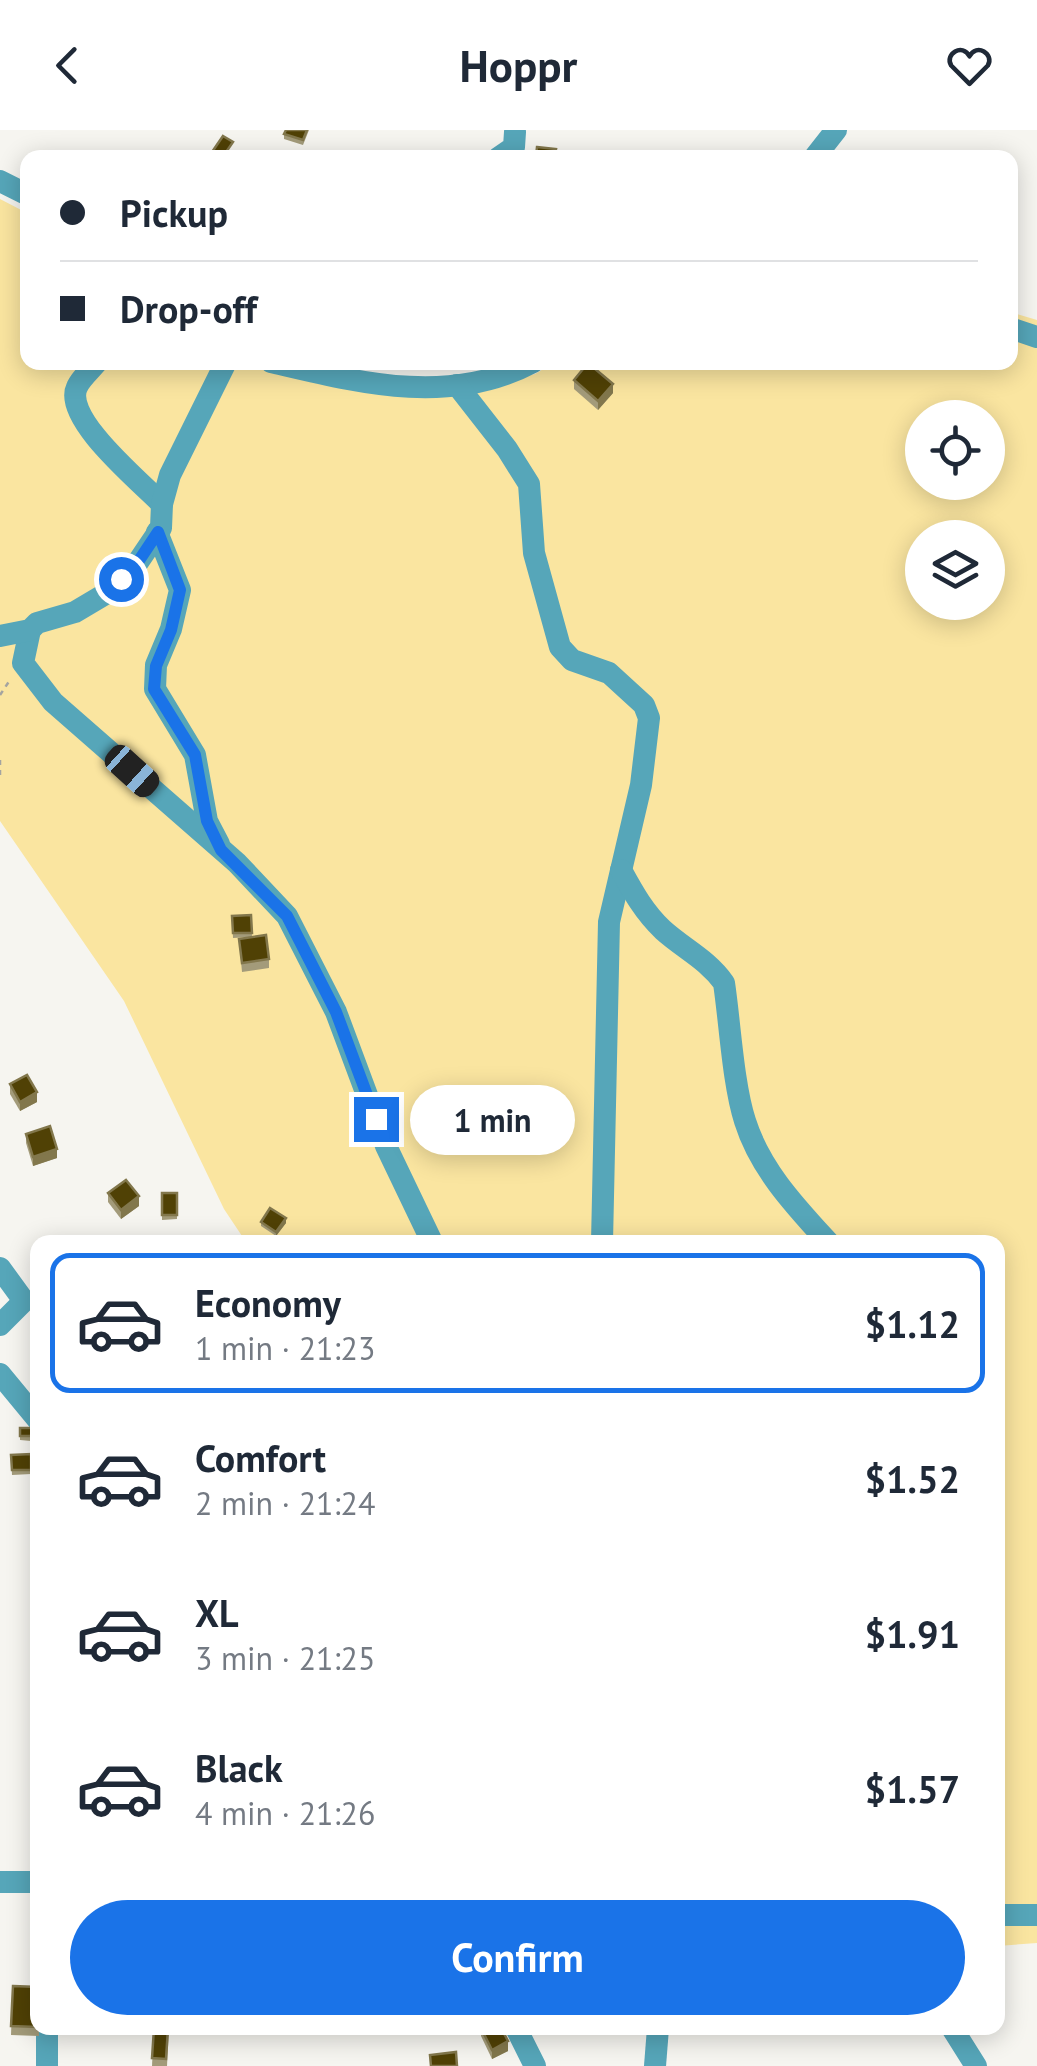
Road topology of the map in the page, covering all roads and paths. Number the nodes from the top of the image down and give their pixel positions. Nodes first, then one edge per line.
1 (836, 130) edge
2 (515, 132) dead end
3 (510, 150) edge
4 (820, 150) edge
5 (91, 370) edge
6 (222, 370) edge
7 (305, 370) edge
8 (512, 370) edge
9 (456, 385) junction
10 (162, 504) junction
11 (158, 532) junction
12 (30, 630) junction
13 (0, 636) edge
14 (0, 760) edge
15 (0, 779) edge
16 (221, 850) junction
17 (621, 870) junction
18 (429, 1235) edge
19 (602, 1235) edge
20 (822, 1235) edge
21 (0, 1268) edge
22 (30, 1309) edge
23 (30, 1310) edge
24 (0, 1325) edge
25 (0, 1374) edge
26 (30, 1410) edge
27 (0, 1882) edge
28 (30, 1882) edge
29 (1005, 1914) edge
30 (1037, 1914) edge
31 (48, 2035) edge
32 (520, 2035) edge
33 (657, 2035) edge
34 (956, 2035) edge
35 (46, 2066) edge
36 (535, 2066) edge
37 (655, 2066) edge
38 (976, 2066) edge

1 - 4 street
2 - 3 street
5 - 10 street
6 - 10 street
7 - 9 street
8 - 9 street
9 - 17 street
10 - 11 street
11 - 12 street
11 - 16 street
12 - 13 street
12 - 16 street
14 - 15 path
16 - 18 street
17 - 19 street
17 - 20 street
21 - 22 street
23 - 24 street
25 - 26 street
27 - 28 street
29 - 30 street
31 - 35 street
32 - 36 street
33 - 37 street
34 - 38 street

